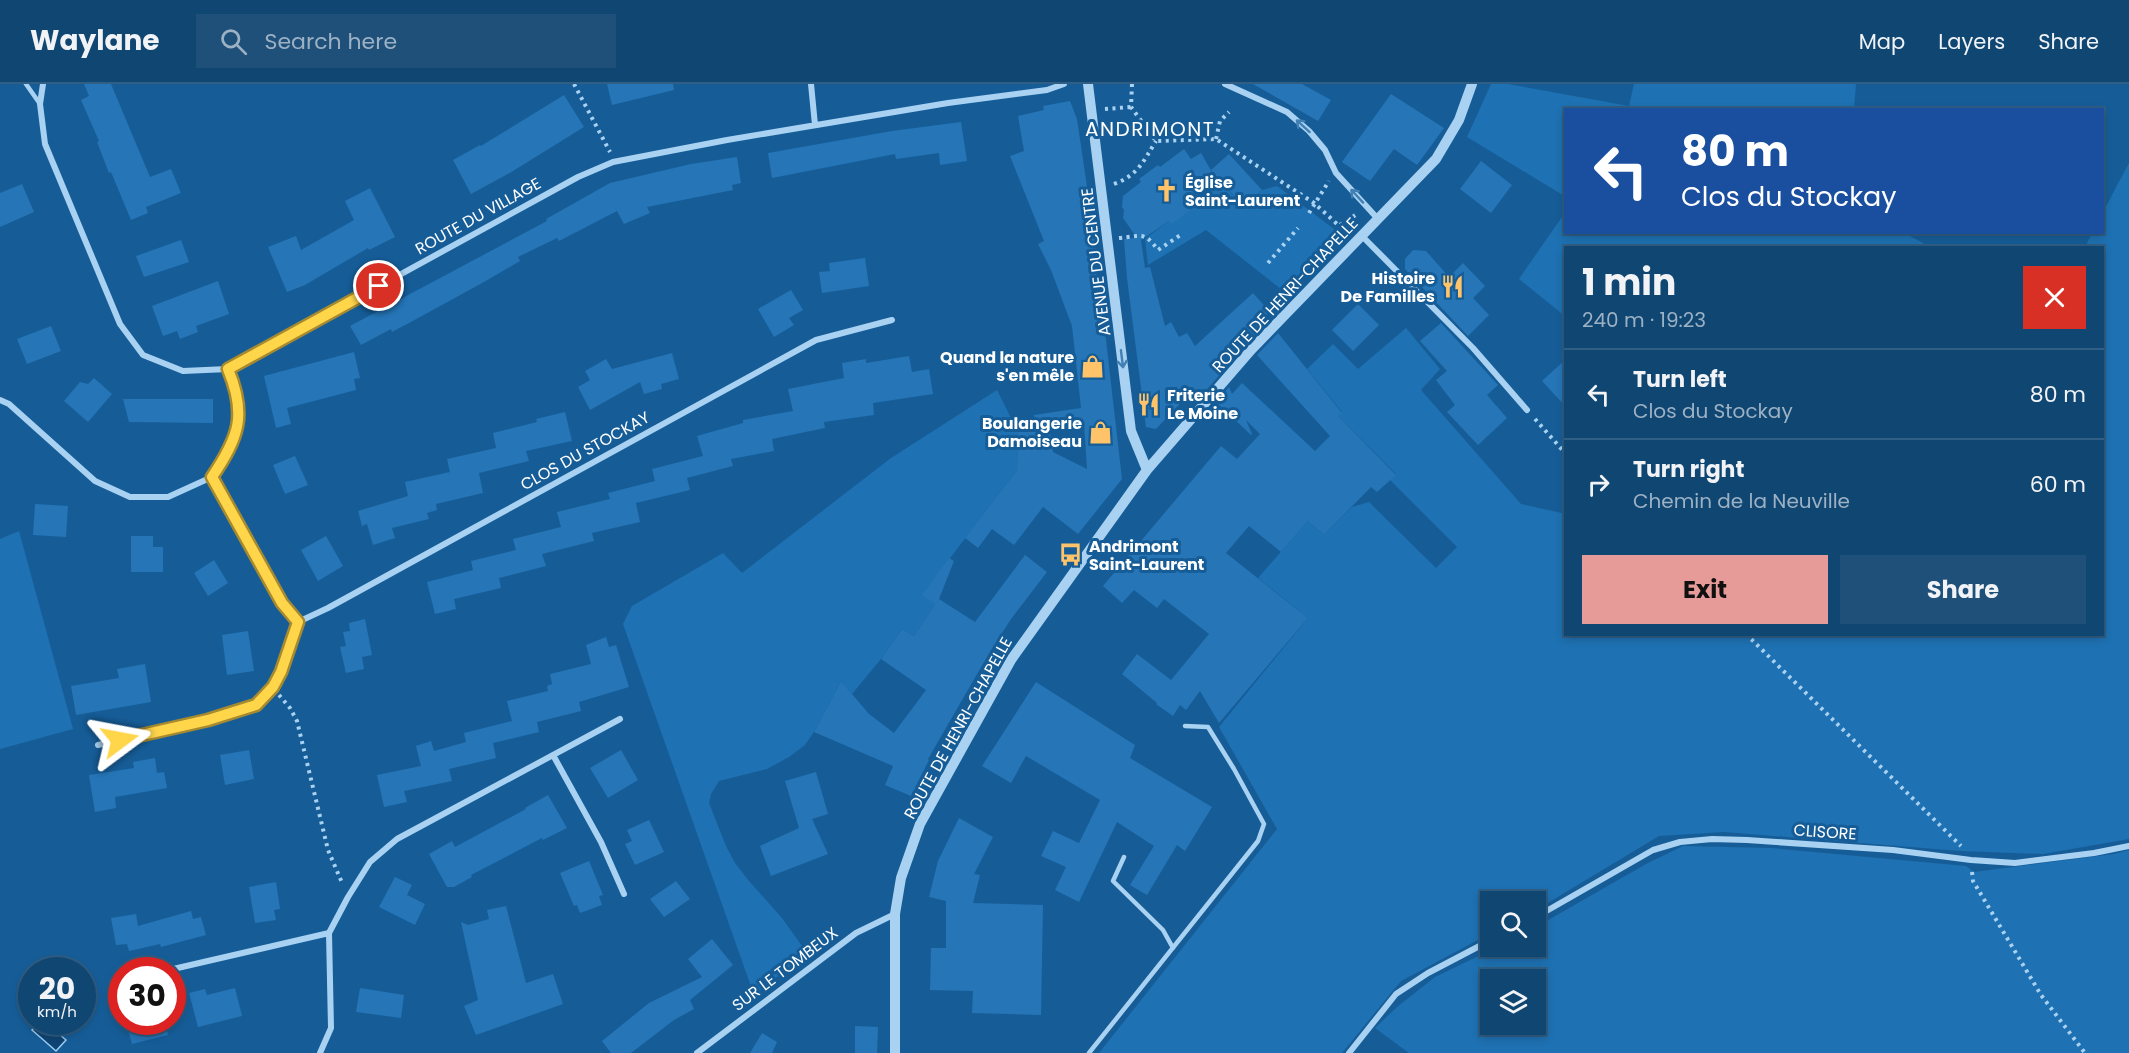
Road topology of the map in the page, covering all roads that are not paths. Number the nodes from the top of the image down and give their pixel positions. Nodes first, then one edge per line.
1 (26, 84) edge
2 (43, 84) edge
3 (811, 84) edge
4 (1064, 84) edge
5 (1088, 84) edge
6 (1225, 84) edge
7 (1472, 84) edge
8 (40, 104) junction
9 (815, 125) junction
10 (1378, 219) junction
11 (1359, 239) junction
12 (892, 320) dead end
13 (228, 369) junction
14 (0, 400) edge
15 (1527, 410) road end
16 (1147, 470) junction
17 (212, 477) junction
18 (298, 622) junction
19 (620, 719) dead end
20 (1185, 726) dead end
21 (98, 745) dead end
22 (553, 755) junction
23 (2129, 846) edge
24 (1124, 857) dead end
25 (624, 894) dead end
26 (1546, 911) edge
27 (895, 914) junction
28 (329, 933) junction
29 (1480, 946) edge
30 (1173, 948) junction
31 (186, 966) edge
32 (320, 1053) edge
33 (697, 1053) edge
34 (895, 1053) edge
35 (1089, 1053) edge
36 (1349, 1053) edge

1 - 8 lane
2 - 8 street, ROUTE DU VILLAGE
3 - 9 street
4 - 9 street, ROUTE DU VILLAGE
5 -> 16 street, AVENUE DU CENTRE
10 -> 6 street
7 - 10 street, ROUTE DE HENRI-CHAPELLE
8 - 13 street, ROUTE DU VILLAGE
9 - 13 street, ROUTE DU VILLAGE
10 - 11 street, ROUTE DE HENRI-CHAPELLE
11 - 15 street
11 - 16 street, ROUTE DE HENRI-CHAPELLE
12 - 18 street, CLOS DU STOCKAY
13 - 17 street
14 - 17 street
16 - 27 street, ROUTE DE HENRI-CHAPELLE
17 - 18 street
18 - 21 street
19 - 22 street
20 - 30 lane
22 - 25 street
22 - 28 street
23 - 26 street, CLISORE
24 - 30 lane
27 - 33 street, SUR LE TOMBEUX
27 - 34 street, ROUTE DE HENRI-CHAPELLE
28 - 31 street
28 - 32 street
29 - 36 street
30 - 35 lane

